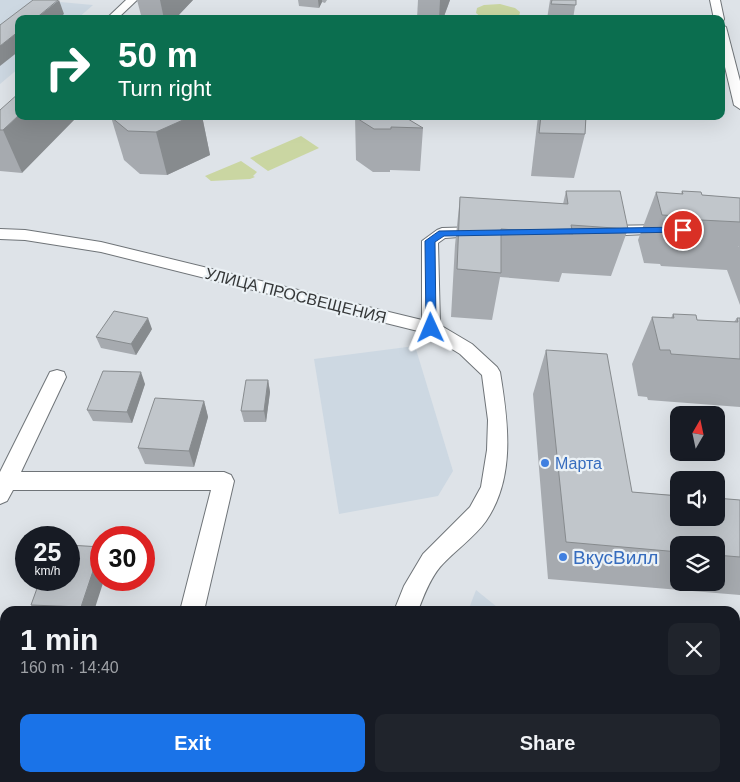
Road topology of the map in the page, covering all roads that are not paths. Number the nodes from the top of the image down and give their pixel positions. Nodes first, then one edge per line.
1 (132, 0) edge
2 (715, 0) edge
3 (115, 15) edge
4 (718, 15) edge
5 (725, 43) edge
6 (740, 105) edge
7 (683, 230) edge
8 (589, 231) edge
9 (492, 232) edge
10 (0, 234) edge
11 (431, 328) junction
12 (57, 377) dead end
13 (2, 486) edge
14 (193, 606) edge
15 (408, 606) edge

1 - 3 street
2 - 4 street
5 - 6 street
7 - 8 street
9 - 11 street
10 - 11 street, УЛИЦА ПРОСВЕЩЕНИЯ
11 - 15 street, УЛИЦА ПРОСВЕЩЕНИЯ
12 - 13 street
13 - 14 street

